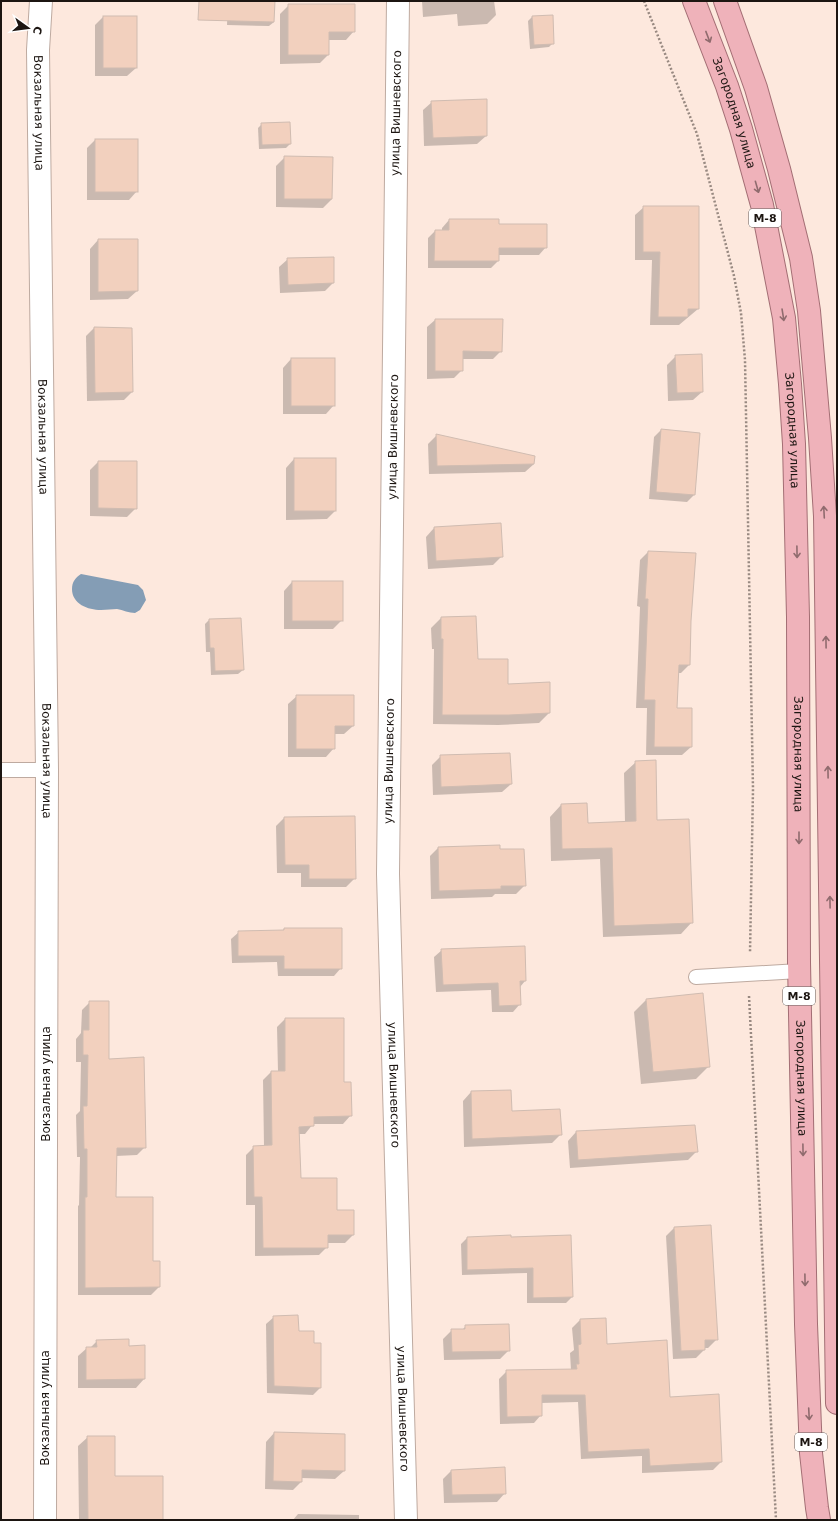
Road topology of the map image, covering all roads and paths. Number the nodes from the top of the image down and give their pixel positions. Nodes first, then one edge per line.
1 (41, 1) edge
2 (398, 1) edge
3 (644, 1) edge
4 (694, 1) edge
5 (724, 1) edge
6 (830, 473) edge
7 (1, 770) edge
8 (47, 770) junction
9 (834, 953) edge
10 (799, 970) junction
11 (750, 974) junction
12 (696, 977) dead end
13 (836, 1327) edge
14 (837, 1402) edge
15 (45, 1520) edge
16 (406, 1520) edge
17 (776, 1520) edge
18 (819, 1520) edge

1 - 8 street, Вокзальная улица
2 - 16 street, улица Вишневского
3 - 11 path
4 -> 10 highway, Загородная улица / М-8
5 - 6 highway, М-8
9 -> 6 highway, М-8
7 - 8 lane
8 - 15 street, Вокзальная улица
9 - 13 highway, М-8
10 - 11 lane
10 -> 18 highway, Загородная улица / М-8
11 - 12 lane
11 - 17 path
13 - 14 highway, М-8

